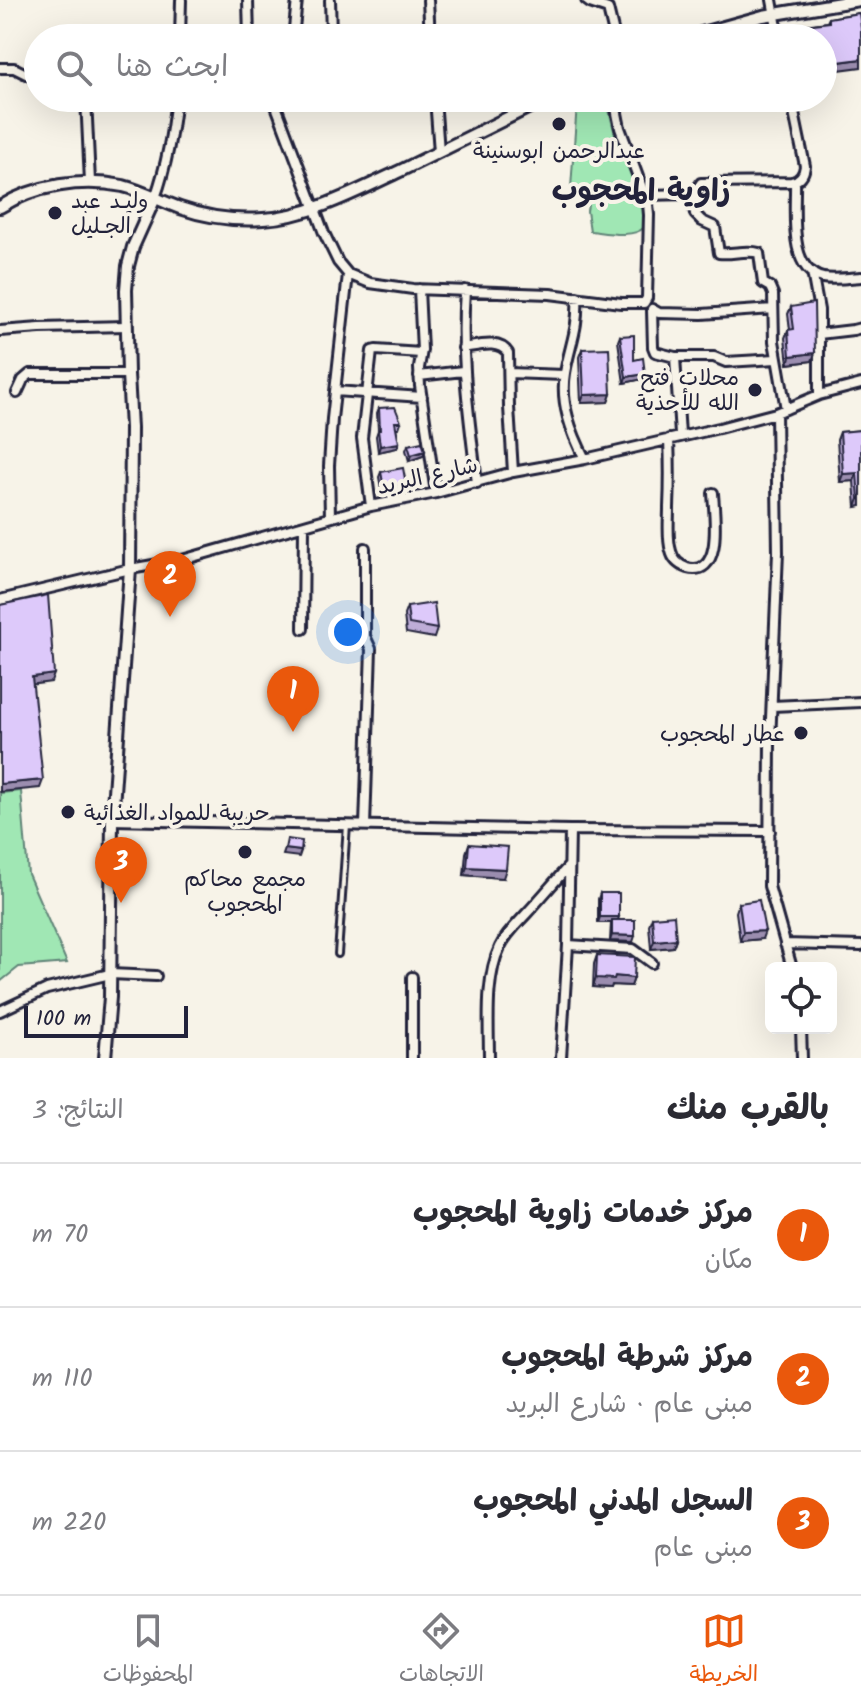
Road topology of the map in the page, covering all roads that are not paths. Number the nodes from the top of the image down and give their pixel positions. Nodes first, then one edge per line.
1 (181, 0) edge
2 (248, 0) edge
3 (297, 0) edge
4 (330, 0) edge
5 (428, 0) edge
6 (586, 0) edge
7 (772, 0) edge
8 (859, 0) edge
9 (774, 14) junction
10 (180, 24) edge
11 (249, 24) edge
12 (294, 24) edge
13 (331, 24) edge
14 (429, 24) edge
15 (612, 24) edge
16 (736, 24) edge
17 (776, 24) edge
18 (0, 68) edge
19 (24, 73) edge
20 (87, 112) edge
21 (174, 112) edge
22 (278, 112) edge
23 (436, 112) edge
24 (519, 112) edge
25 (617, 112) edge
26 (794, 112) edge
27 (439, 152) junction
28 (795, 181) junction
29 (90, 182) junction
30 (692, 194) junction
31 (645, 195) junction
32 (155, 198) junction
33 (0, 207) edge
34 (314, 209) junction
35 (812, 272) junction
36 (348, 274) junction
37 (861, 277) edge
38 (419, 289) junction
39 (465, 290) junction
40 (577, 297) junction
41 (644, 303) junction
42 (773, 309) junction
43 (652, 310) junction
44 (127, 326) junction
45 (861, 328) edge
46 (0, 331) edge
47 (819, 334) junction
48 (463, 348) junction
49 (421, 353) junction
50 (675, 357) junction
51 (776, 359) junction
52 (463, 371) junction
53 (509, 373) junction
54 (128, 374) junction
55 (564, 375) junction
56 (419, 376) junction
57 (861, 384) edge
58 (335, 391) junction
59 (17, 393) dead end
60 (367, 393) junction
61 (819, 395) junction
62 (422, 397) junction
63 (786, 409) junction
64 (776, 413) junction
65 (680, 435) junction
66 (669, 439) junction
67 (585, 459) junction
68 (513, 472) junction
69 (477, 483) junction
70 (436, 493) junction
71 (713, 493) dead end
72 (371, 506) junction
73 (330, 517) junction
74 (304, 527) junction
75 (365, 548) dead end
76 (130, 569) junction
77 (0, 600) edge
78 (303, 629) dead end
79 (861, 702) edge
80 (772, 706) junction
81 (112, 820) junction
82 (347, 825) junction
83 (365, 826) junction
84 (570, 830) junction
85 (770, 831) junction
86 (568, 867) junction
87 (785, 944) junction
88 (568, 945) junction
89 (861, 946) edge
90 (338, 954) dead end
91 (790, 962) edge
92 (652, 963) dead end
93 (110, 974) junction
94 (156, 976) dead end
95 (412, 977) dead end
96 (0, 1011) edge
97 (801, 1034) edge
98 (105, 1058) edge
99 (412, 1058) edge
100 (489, 1058) edge
101 (561, 1058) edge
102 (802, 1058) edge

1 - 10 street
2 - 11 street
3 - 12 street
4 - 13 street
5 - 14 street
6 - 15 street
7 - 9 street
8 - 9 street
9 - 16 street
9 - 17 street
18 - 19 street
20 - 29 street
21 - 32 street
22 - 34 street
23 - 27 street
24 - 27 street
25 - 31 street
26 - 28 street
27 - 34 street
28 - 30 street
28 - 35 street
29 - 32 street
29 - 33 street
30 - 31 street
30 - 42 street
31 - 41 street
32 - 34 street
32 - 44 street
34 - 36 street
35 - 37 street
35 - 47 street
36 - 38 street
36 - 58 street
38 - 39 street
38 - 49 street
39 - 40 street
39 - 48 street
40 - 41 street
40 - 55 street
41 - 43 street
42 - 43 street
42 - 51 street
43 - 50 street
44 - 46 street
44 - 54 street
45 - 47 street
47 - 61 street
48 - 52 street
48 - 53 street
49 - 56 street
49 - 60 street
50 - 51 street
50 - 65 street
51 - 63 street
52 - 56 street
52 - 69 street
53 - 55 street
53 - 68 street
54 - 59 street
54 - 76 street
55 - 67 street
56 - 62 street
57 - 61 street, شارع البريد
58 - 60 street
58 - 73 street
60 - 62 street
60 - 72 street
61 - 63 street, شارع البريد
62 - 70 street
63 - 64 street, شارع البريد
64 - 65 street, شارع البريد
64 - 80 street
65 - 66 street, شارع البريد
66 - 67 street, شارع البريد
66 - 71 street
67 - 68 street, شارع البريد
68 - 69 street, شارع البريد
69 - 70 street, شارع البريد
70 - 72 street, شارع البريد
72 - 73 street, شارع البريد
73 - 74 street, شارع البريد
74 - 76 street, شارع البريد
74 - 78 street
75 - 83 street
76 - 77 street, شارع البريد
76 - 81 street
79 - 80 street
80 - 85 street
81 - 82 street
81 - 93 street
82 - 83 street
82 - 90 lane
83 - 84 street
84 - 85 street
84 - 86 street
85 - 87 street
86 - 88 street
86 - 100 street
87 - 89 street
87 - 91 street
88 - 92 street
88 - 101 street
93 - 94 street
93 - 96 street
93 - 98 street
95 - 99 street
97 - 102 street

